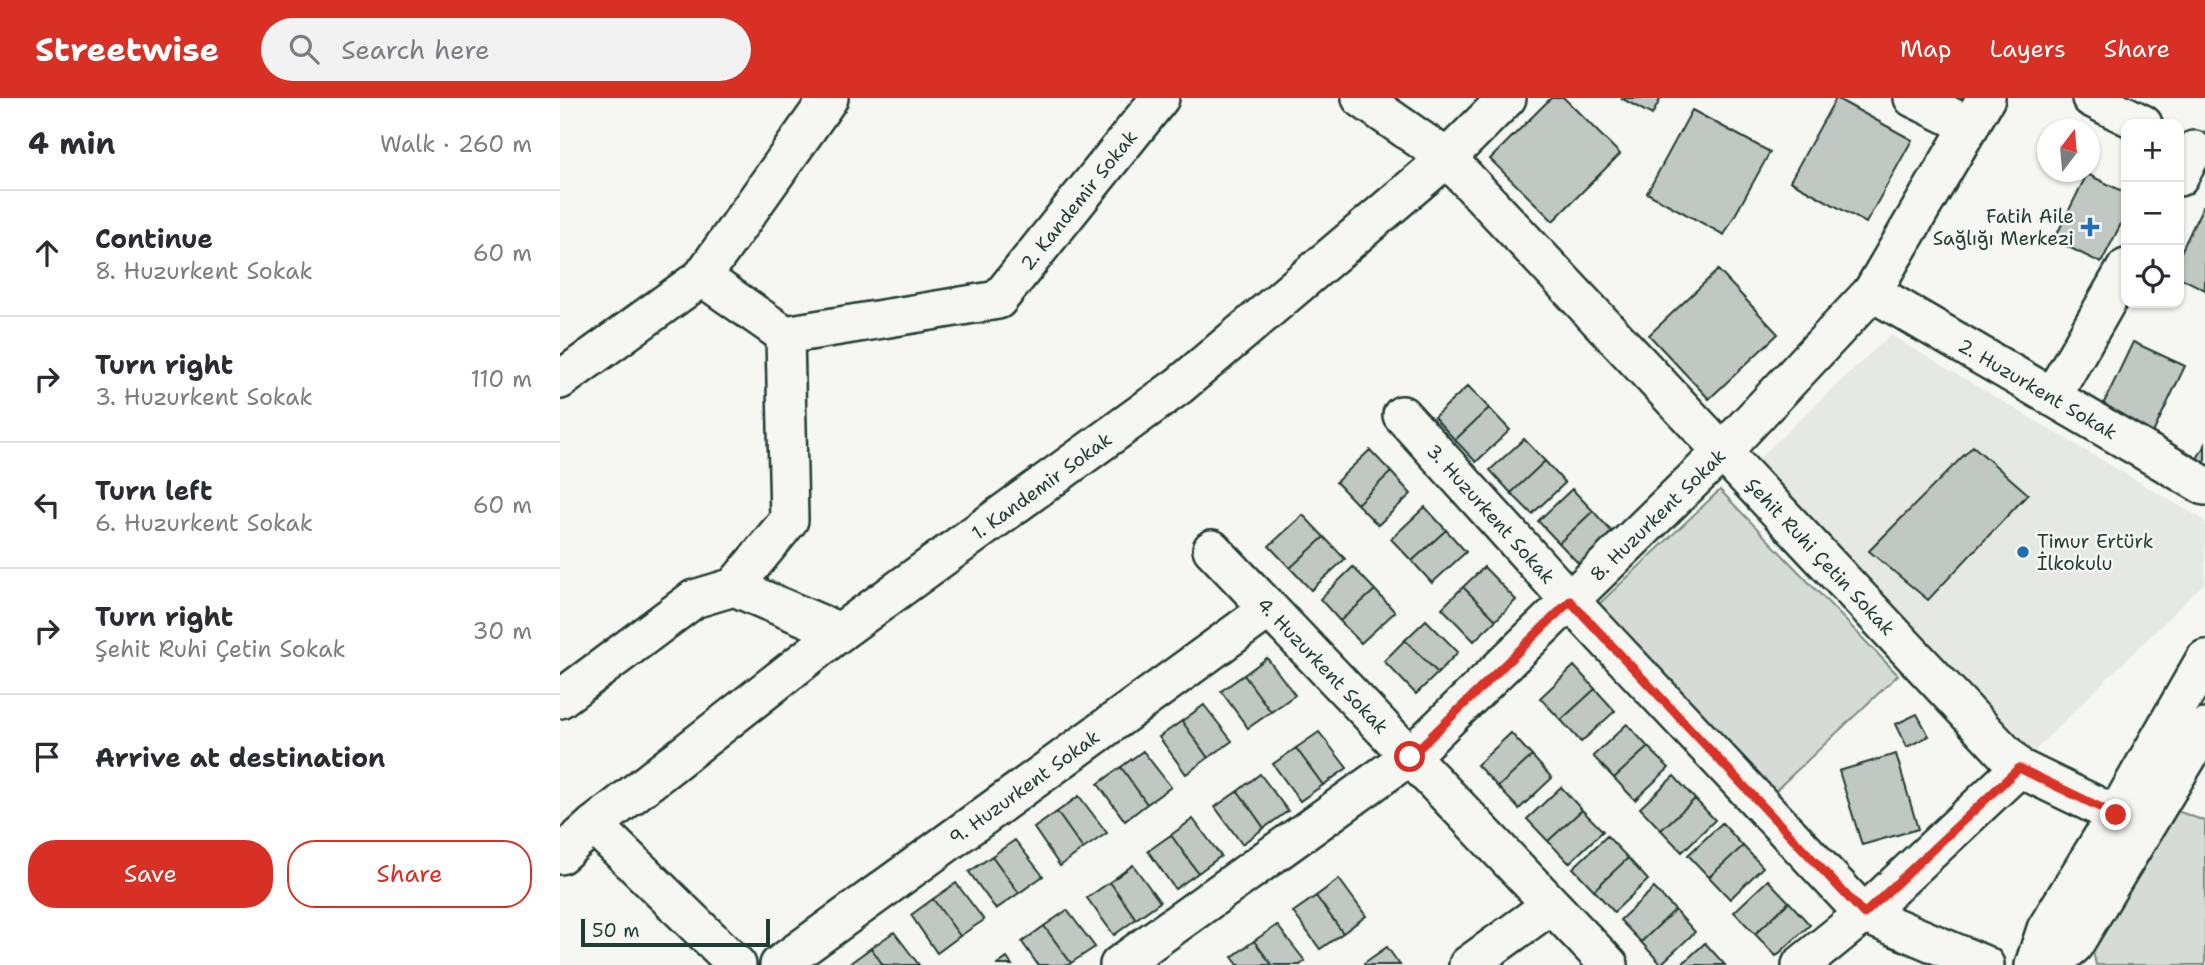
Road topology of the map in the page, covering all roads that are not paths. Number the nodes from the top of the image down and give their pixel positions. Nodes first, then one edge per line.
1 (829, 98) edge
2 (1160, 98) edge
3 (1361, 98) edge
4 (1507, 98) edge
5 (1913, 98) edge
6 (2091, 98) edge
7 (1978, 112) edge
8 (2133, 119) edge
9 (1447, 158) junction
10 (702, 277) junction
11 (2121, 277) edge
12 (1872, 292) junction
13 (785, 335) junction
14 (560, 380) edge
15 (2052, 397) junction
16 (1402, 415) dead end
17 (1723, 451) junction
18 (2205, 486) edge
19 (1212, 549) dead end
20 (734, 587) junction
21 (1570, 601) junction
22 (1269, 609) junction
23 (840, 632) junction
24 (2205, 659) edge
25 (560, 699) edge
26 (2205, 729) edge
27 (1410, 757) junction
28 (2019, 768) junction
29 (2116, 815) junction
30 (594, 825) junction
31 (560, 855) edge
32 (1551, 905) junction
33 (1864, 914) junction
34 (737, 965) edge
35 (779, 965) edge
36 (1119, 965) edge
37 (1468, 965) edge
38 (1609, 965) edge
39 (1801, 965) edge
40 (1985, 965) edge
41 (2034, 965) edge
42 (2050, 965) edge

1 - 10 street
2 - 13 street, 2. Kandemir Sokak
3 - 9 street, Şehit Ruhi Çetin Sokak
4 - 9 street, 1. Kandemir Sokak
5 - 7 street
6 - 8 street
7 - 12 street, 8. Huzurkent Sokak
9 - 17 street, Şehit Ruhi Çetin Sokak
9 - 23 street, 1. Kandemir Sokak
10 - 13 street
10 - 14 street
11 - 15 street
12 - 15 street, 2. Huzurkent Sokak
12 - 17 street, 8. Huzurkent Sokak
13 - 20 street
15 - 18 street, 2. Huzurkent Sokak
16 - 21 street, 3. Huzurkent Sokak
17 - 21 street, 8. Huzurkent Sokak
17 - 28 street, Şehit Ruhi Çetin Sokak
19 - 22 street, 4. Huzurkent Sokak
20 - 23 street
20 - 25 street
21 - 27 street, 8. Huzurkent Sokak
21 - 33 street, 3. Huzurkent Sokak
22 - 27 street, 4. Huzurkent Sokak
22 - 35 street, 9. Huzurkent Sokak
23 - 30 street, 1. Kandemir Sokak
24 - 29 street
26 - 42 street
27 - 32 street, 4. Huzurkent Sokak
27 - 36 street, 8. Huzurkent Sokak
28 - 29 street, Şehit Ruhi Çetin Sokak
28 - 33 street
29 - 41 street
30 - 31 street, 1. Kandemir Sokak
30 - 34 street
32 - 37 street
32 - 38 street, 4. Huzurkent Sokak
33 - 39 street
33 - 40 street, 3. Huzurkent Sokak

